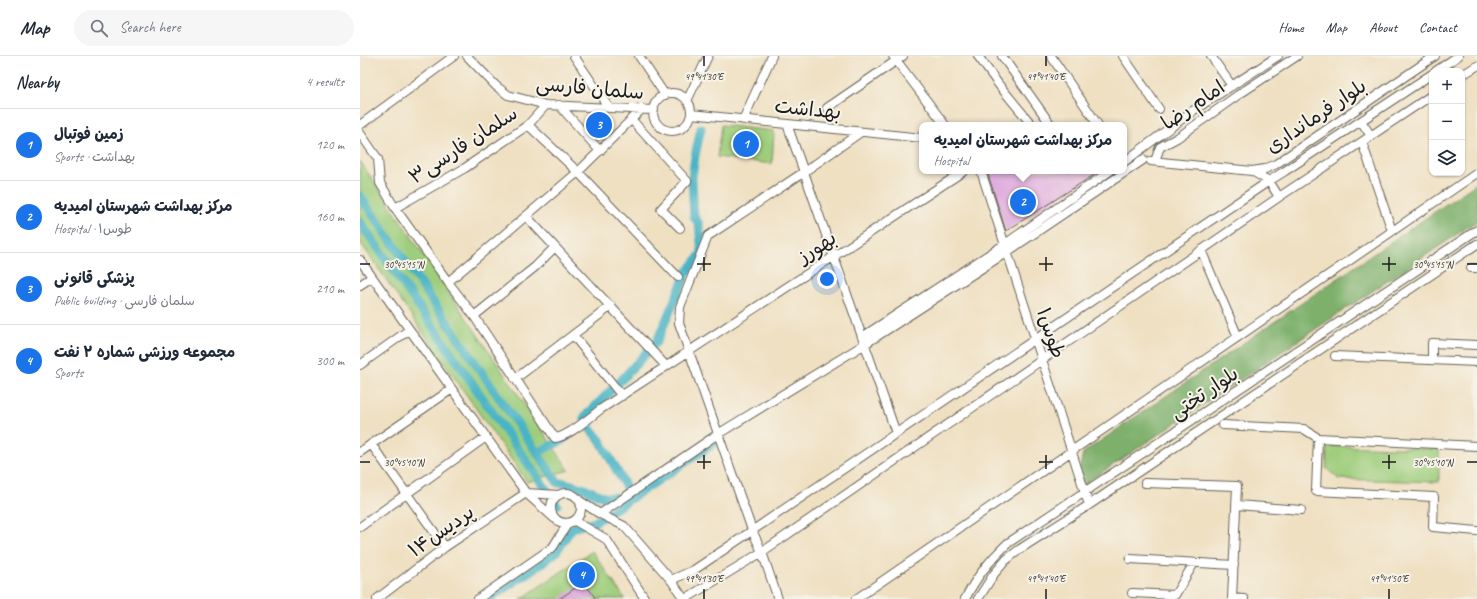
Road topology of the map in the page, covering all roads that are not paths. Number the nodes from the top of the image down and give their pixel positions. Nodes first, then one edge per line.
1 (454, 56) edge
2 (467, 56) edge
3 (574, 56) edge
4 (639, 56) edge
5 (708, 56) edge
6 (778, 56) edge
7 (978, 56) edge
8 (1002, 56) edge
9 (1051, 56) edge
10 (1123, 56) edge
11 (1211, 56) edge
12 (1278, 56) edge
13 (1297, 56) edge
14 (1435, 56) edge
15 (1458, 56) edge
16 (897, 58) edge
17 (771, 59) edge
18 (1477, 66) edge
19 (1440, 68) edge
20 (1465, 74) edge
21 (1429, 76) edge
22 (1232, 86) junction
23 (665, 95) junction
24 (1429, 97) edge
25 (687, 101) junction
26 (546, 105) junction
27 (559, 105) junction
28 (609, 108) junction
29 (827, 108) dead end
30 (642, 109) junction
31 (1159, 109) dead end
32 (654, 110) junction
33 (691, 114) junction
34 (631, 119) junction
35 (743, 120) junction
36 (1361, 121) junction
37 (943, 122) edge
38 (1030, 122) edge
39 (1049, 122) edge
40 (1096, 122) edge
41 (787, 124) junction
42 (360, 125) edge
43 (528, 125) junction
44 (861, 132) junction
45 (360, 133) edge
46 (1371, 136) junction
47 (919, 138) edge
48 (1362, 142) junction
49 (600, 151) junction
50 (1127, 159) edge
51 (1127, 160) edge
52 (1143, 160) junction
53 (1155, 161) junction
54 (1127, 170) edge
55 (1252, 171) junction
56 (578, 172) junction
57 (804, 172) junction
58 (1477, 173) edge
59 (959, 174) edge
60 (982, 174) edge
61 (1106, 174) edge
62 (1121, 174) edge
63 (1269, 181) junction
64 (1279, 197) junction
65 (395, 208) junction
66 (526, 216) junction
67 (680, 228) dead end
68 (1477, 230) edge
69 (1392, 231) junction
70 (1477, 244) edge
71 (556, 247) junction
72 (1006, 248) junction
73 (1201, 250) junction
74 (834, 257) junction
75 (360, 260) edge
76 (372, 277) junction
77 (678, 277) dead end
78 (448, 282) junction
79 (360, 285) edge
80 (611, 306) junction
81 (474, 316) junction
82 (410, 330) junction
83 (574, 335) junction
84 (1238, 337) junction
85 (1035, 339) junction
86 (863, 340) junction
87 (1477, 346) edge
88 (689, 351) junction
89 (1335, 356) dead end
90 (1042, 359) junction
91 (1432, 360) junction
92 (1477, 362) edge
93 (360, 365) edge
94 (666, 366) junction
95 (515, 379) junction
96 (452, 389) junction
97 (622, 396) junction
98 (1223, 425) dead end
99 (896, 433) junction
100 (718, 434) junction
101 (486, 437) junction
102 (1318, 438) junction
103 (371, 444) junction
104 (1477, 446) edge
105 (1072, 451) junction
106 (360, 452) edge
107 (1145, 483) dead end
108 (406, 493) junction
109 (526, 493) junction
110 (1085, 493) junction
111 (559, 495) junction
112 (580, 501) junction
113 (1089, 505) junction
114 (1237, 505) junction
115 (1301, 510) dead end
116 (600, 514) junction
117 (556, 519) junction
118 (572, 522) junction
119 (360, 526) edge
120 (752, 530) junction
121 (1477, 532) edge
122 (445, 548) junction
123 (762, 552) junction
124 (1130, 560) dead end
125 (1194, 563) junction
126 (1234, 566) junction
127 (671, 580) junction
128 (1132, 593) dead end
129 (377, 599) edge
130 (478, 599) edge
131 (645, 599) edge
132 (684, 599) edge
133 (778, 599) edge
134 (856, 599) edge
135 (965, 599) edge
136 (978, 599) edge
137 (1232, 599) edge
138 (1244, 599) edge

1 - 42 street
2 - 26 street, سلمان فارسی
3 - 28 street
4 - 23 street
5 - 25 street
6 - 17 street
7 - 38 street
8 - 39 street
9 - 40 street
10 - 31 street
11 - 22 street
12 - 22 street, امام رضا
13 - 53 street, امام رضا
14 - 55 street, بلوار فرمانداری
15 - 19 street
16 - 29 street
16 - 37 street
17 - 35 street
18 - 20 street
21 - 36 street, بلوار فرمانداری
22 - 50 street, امام رضا
23 - 25 street
23 - 32 street
24 - 46 street
25 - 33 street
26 - 27 street, سلمان فارسی
26 - 43 street, سلمان فارسی۳
27 - 28 street, سلمان فارسی
27 - 49 street
28 - 30 street, سلمان فارسی
30 - 32 street, سلمان فارسی
30 - 34 street
32 - 33 street
33 - 35 street, بهداشت
34 - 49 street
34 - 67 street
35 - 41 street, بهداشت
36 - 46 street
36 - 63 street, بلوار فرمانداری
41 - 44 street, بهداشت
41 - 57 street
43 - 56 street
43 - 65 street, سلمان فارسی۳
44 - 47 street, بهداشت
44 - 57 street
45 - 65 street
46 - 48 street
48 - 64 street
48 - 69 street
49 - 56 street
51 - 52 street
52 - 53 street
52 - 54 street
53 - 55 street
55 - 63 street
56 - 66 street
56 - 77 street
57 - 74 street
57 - 88 street
58 - 69 street
59 - 74 street, بهورز
60 - 72 street, طوس۱
61 - 72 street
62 - 72 street
63 - 64 street
63 - 85 street, بلوار فرمانداری
64 - 73 street
65 - 78 street
66 - 71 street
66 - 78 street
68 - 110 street, بلوار تختی
69 - 84 street
70 - 113 street, بلوار تختی
71 - 80 street
71 - 81 street
72 - 85 street, طوس۱
72 - 86 street
73 - 84 street
73 - 90 street
74 - 86 street
74 - 88 street, بهورز
75 - 76 street
76 - 79 street
76 - 82 street
78 - 81 street
80 - 83 street
80 - 94 street
81 - 95 street
82 - 93 street
82 - 96 street
83 - 95 street
83 - 97 street
84 - 105 street
85 - 90 street, طوس۱
85 - 99 street, بلوار فرمانداری
86 - 99 street
86 - 100 street
87 - 91 street
88 - 94 street, بهورز
88 - 100 street
89 - 91 street
90 - 105 street, طوس۱
90 - 123 street
91 - 92 street
94 - 97 street, بهورز
95 - 97 street, بهورز
96 - 101 street
96 - 103 street
98 - 102 street
99 - 120 street, بلوار فرمانداری
100 - 116 street
100 - 120 street
101 - 108 street
101 - 109 street
102 - 104 street
102 - 121 street
103 - 106 street
103 - 108 street
105 - 110 street, طوس۱
105 - 134 street
107 - 114 street
108 - 119 street
108 - 122 street
109 - 111 street
109 - 117 street
109 - 122 street, پردیس۱۴
110 - 113 street, طوس۱
110 - 135 street, بلوار تختی
111 - 112 street
111 - 117 street
112 - 116 street
112 - 118 street
113 - 136 street, بلوار تختی
114 - 115 street
114 - 126 street
116 - 127 street
117 - 118 street
118 - 130 street
118 - 131 street
120 - 123 street
120 - 127 street, بلوار فرمانداری
122 - 129 street, پردیس۱۴
123 - 132 street
123 - 133 street
124 - 125 street
125 - 126 street
125 - 128 street
126 - 137 street
127 - 132 street
137 - 138 street

